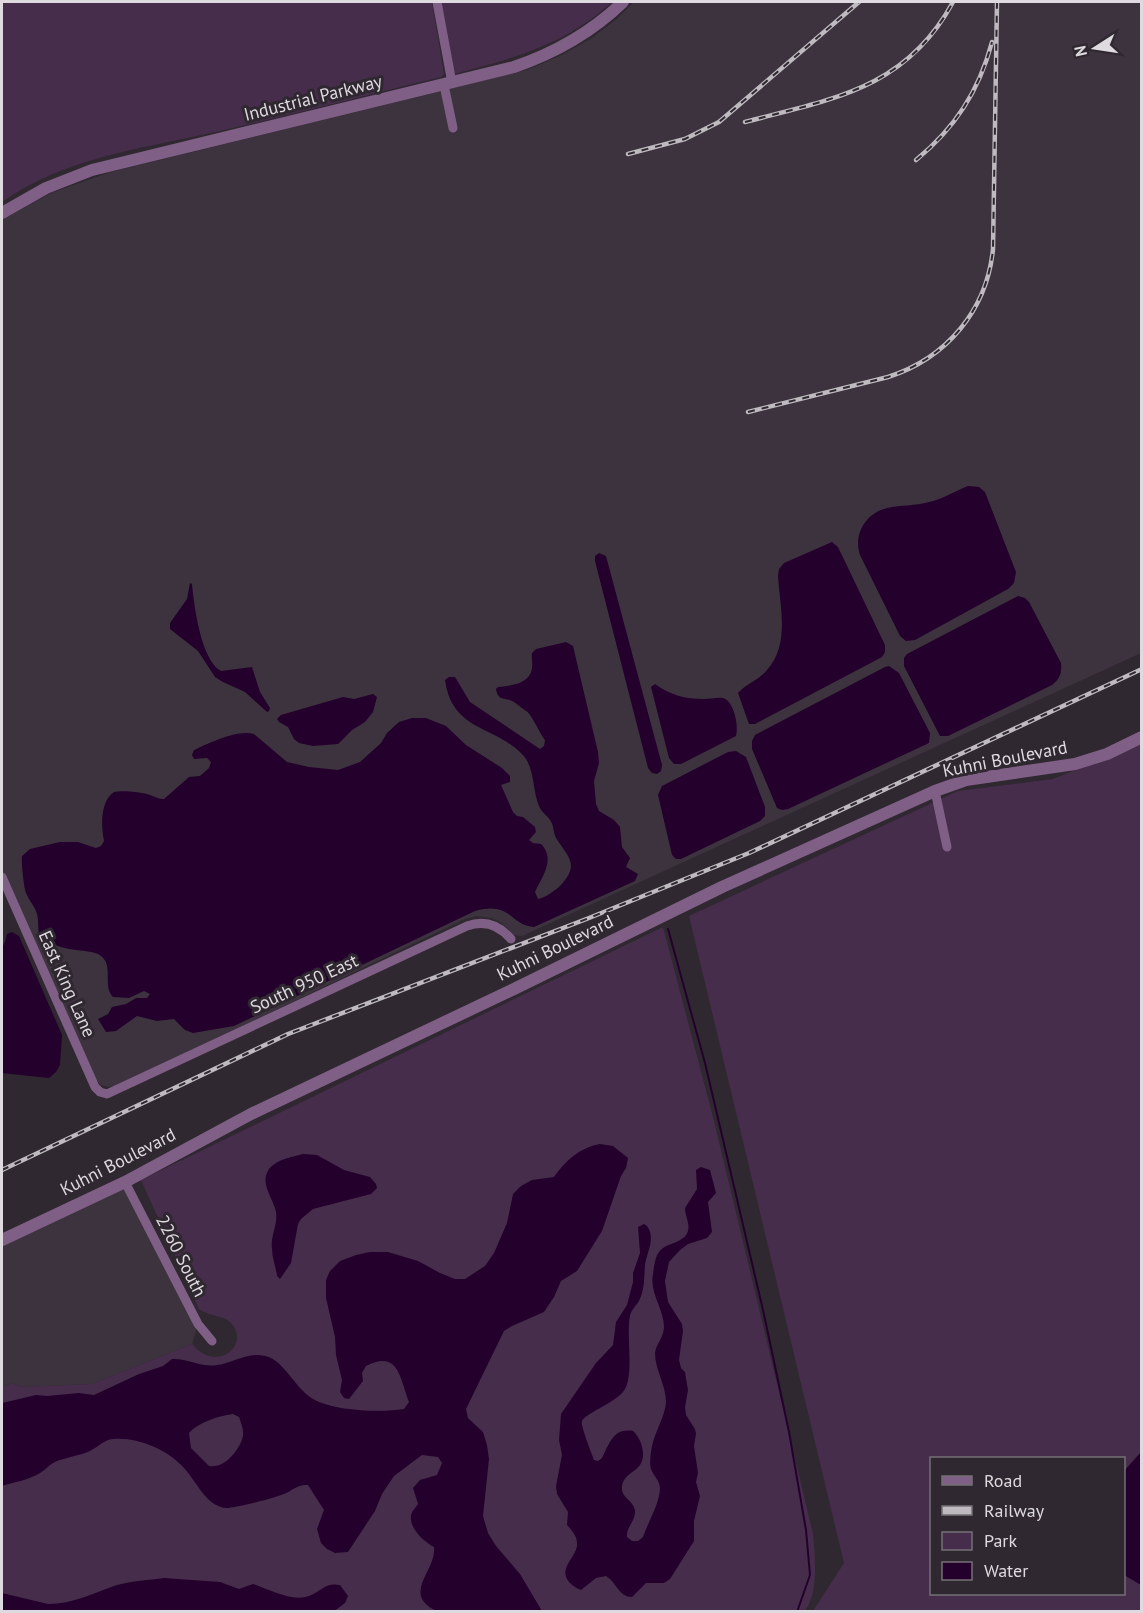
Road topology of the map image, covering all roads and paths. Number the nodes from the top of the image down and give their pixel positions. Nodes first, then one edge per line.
1 (437, 2) edge
2 (623, 2) edge
3 (448, 84) junction
4 (453, 128) dead end
5 (2, 213) edge
6 (1142, 737) edge
7 (935, 791) junction
8 (947, 847) dead end
9 (2, 878) edge
10 (511, 939) dead end
11 (110, 1093) joint
12 (125, 1182) junction
13 (2, 1240) edge
14 (212, 1341) dead end

1 - 3 street
2 - 3 street, Industrial Parkway
3 - 4 street
3 - 5 street, Industrial Parkway
6 - 7 street, Kuhni Boulevard
7 - 8 street
7 - 12 street, Kuhni Boulevard
9 - 11 street, East King Lane
10 - 11 street, South 950 East
12 - 13 street, Kuhni Boulevard
12 - 14 street, 2260 South

